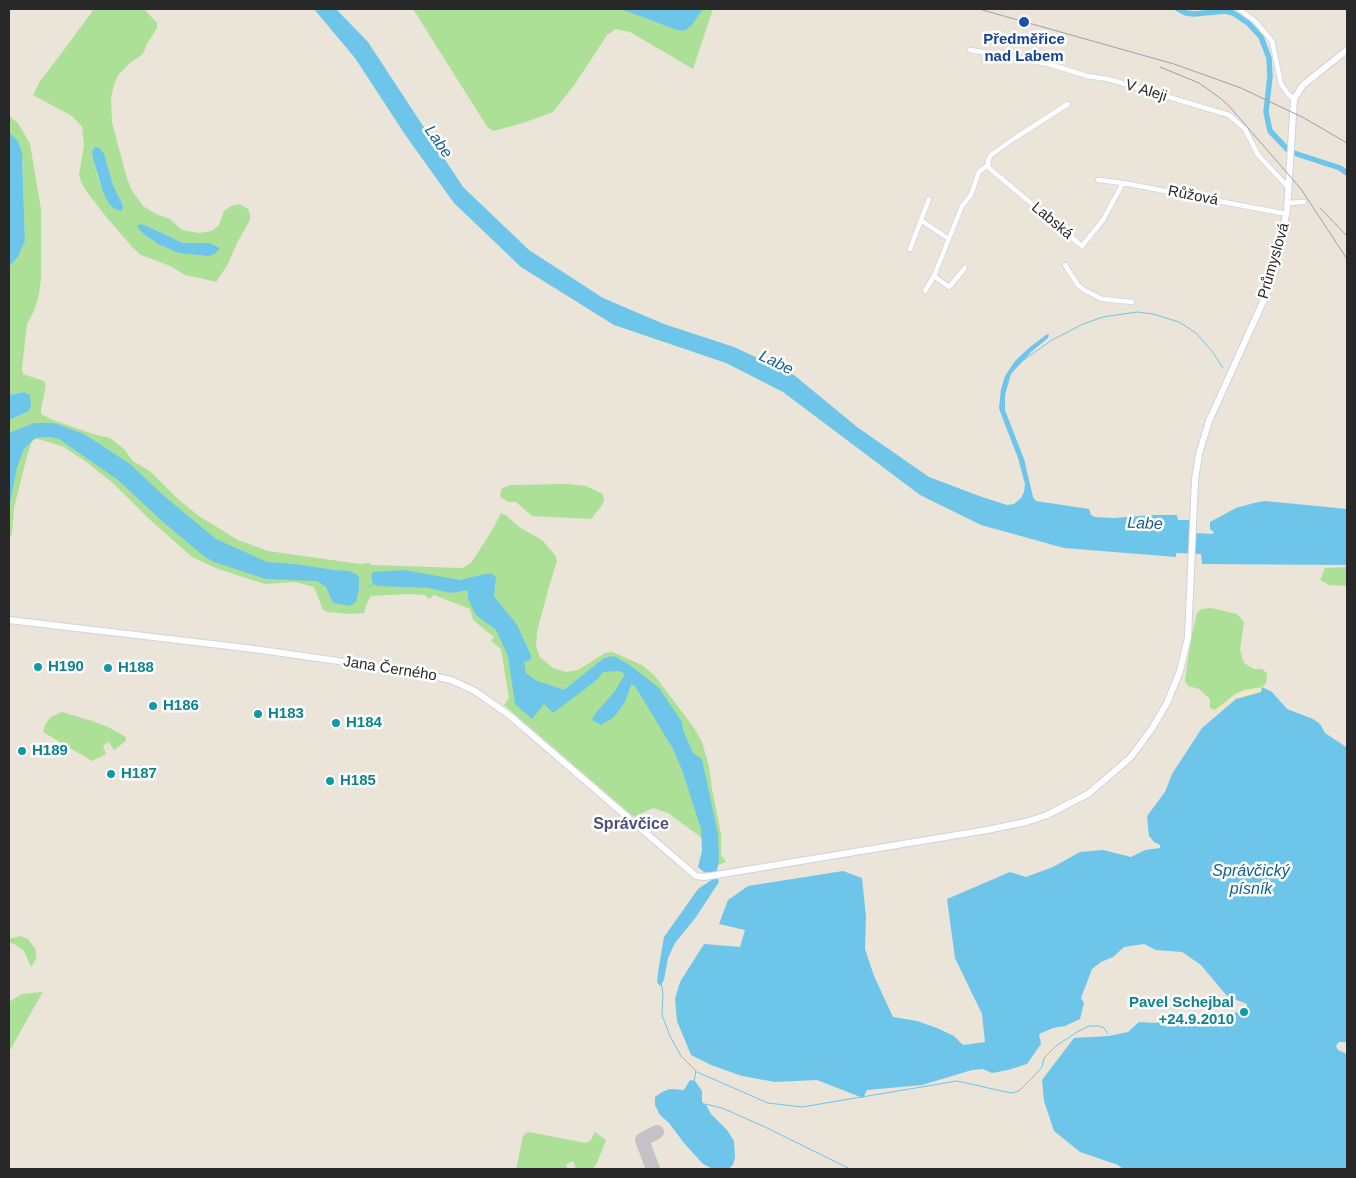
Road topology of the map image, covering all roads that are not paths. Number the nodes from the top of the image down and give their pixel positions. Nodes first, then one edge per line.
1 (1239, 9) edge
2 (970, 50) dead end
3 (1347, 50) edge
4 (1294, 99) junction
5 (1068, 104) dead end
6 (988, 166) junction
7 (1098, 180) dead end
8 (1123, 183) junction
9 (1289, 188) junction
10 (929, 200) dead end
11 (1304, 202) dead end
12 (1288, 203) junction
13 (1287, 214) junction
14 (922, 221) junction
15 (949, 239) junction
16 (910, 249) dead end
17 (1065, 265) dead end
18 (965, 268) dead end
19 (934, 276) junction
20 (925, 291) dead end
21 (1132, 302) dead end
22 (9, 620) edge
23 (704, 878) joint

1 - 4 street
2 - 9 street, V Aleji
3 - 4 street
4 - 9 street, Průmyslová
5 - 6 street
6 - 8 street, Labská
6 - 15 street
7 - 8 street, Růžová
8 - 13 street, Růžová
9 - 12 street, Průmyslová
10 - 14 street
11 - 12 street
12 - 13 street, Průmyslová
13 - 23 street, Průmyslová
14 - 15 street
14 - 16 street
15 - 19 street
17 - 21 street, Labská
18 - 19 street
19 - 20 street
22 - 23 street, Jana Černého

